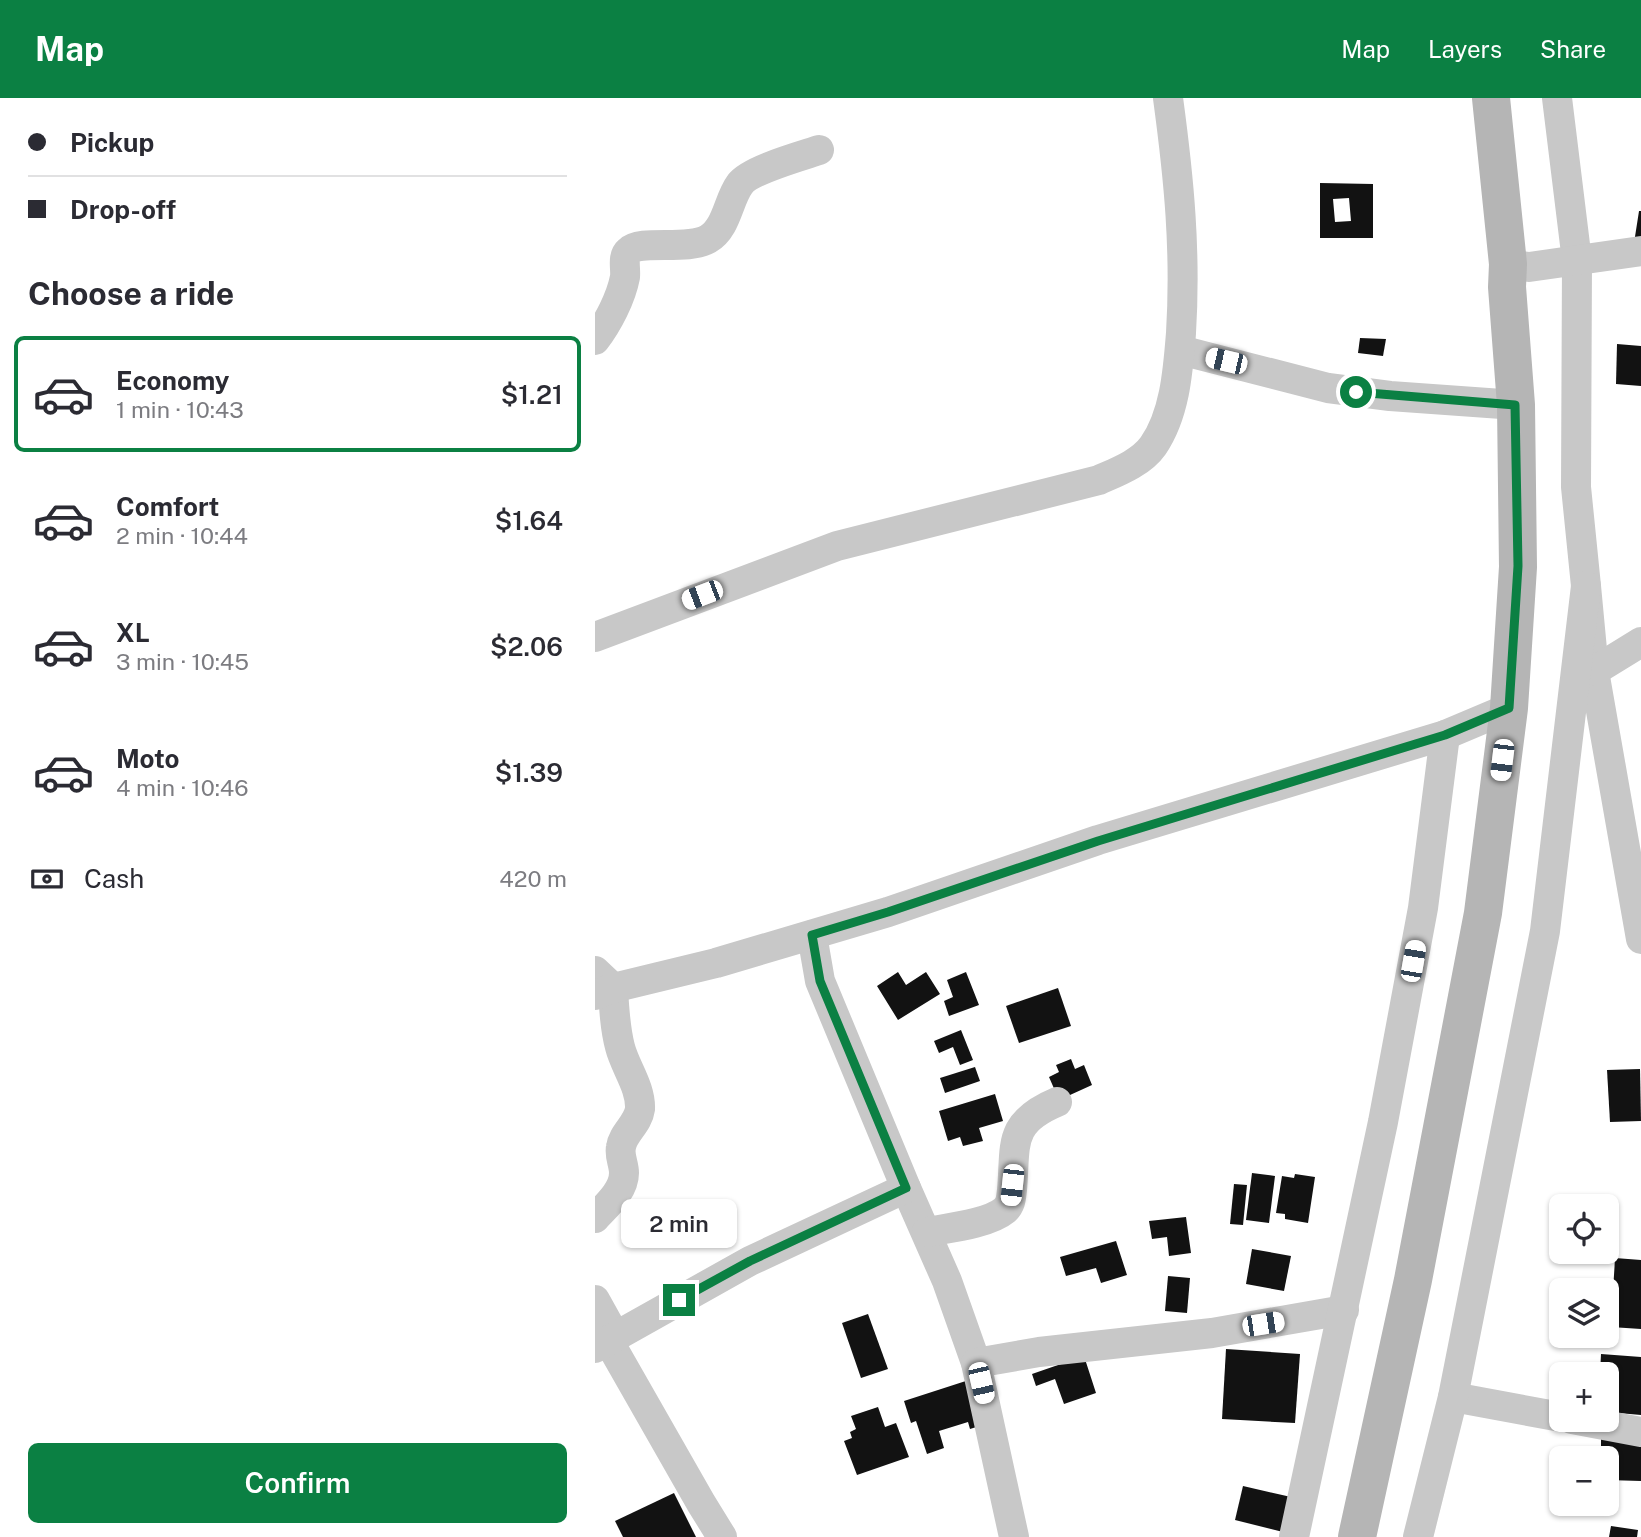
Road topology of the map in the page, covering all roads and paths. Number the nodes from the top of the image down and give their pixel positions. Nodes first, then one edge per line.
1 (1168, 98) edge
2 (1491, 98) edge
3 (1557, 98) edge
4 (819, 150) dead end
5 (1641, 251) edge
6 (1577, 261) junction
7 (1508, 264) junction
8 (595, 340) edge
9 (1179, 350) junction
10 (1515, 405) junction
11 (1585, 586) junction
12 (595, 637) edge
13 (1641, 642) edge
14 (1594, 671) junction
15 (1509, 708) junction
16 (1445, 735) junction
17 (812, 935) junction
18 (1641, 939) edge
19 (601, 985) edge
20 (1057, 1102) dead end
21 (906, 1188) junction
22 (595, 1218) edge
23 (927, 1232) junction
24 (595, 1300) edge
25 (1344, 1310) junction
26 (606, 1341) edge
27 (976, 1363) junction
28 (1453, 1397) junction
29 (1549, 1415) edge
30 (1619, 1428) edge
31 (1641, 1432) edge
32 (723, 1537) edge
33 (1014, 1537) edge
34 (1294, 1537) edge
35 (1357, 1537) edge
36 (1418, 1537) edge

1 - 9 street
2 - 7 main road
3 - 6 street
4 - 8 street
5 - 6 street
6 - 7 street
6 - 11 street
7 - 10 main road
9 - 10 street
9 - 12 street
10 - 15 main road
11 - 14 street
11 - 28 street
13 - 14 street
14 - 18 street
15 - 16 street
15 - 35 main road
16 - 17 street
16 - 25 street
17 - 19 street
17 - 21 street
19 - 22 street
20 - 23 street
21 - 23 street
21 - 26 street
23 - 27 street
24 - 26 street
25 - 27 street
25 - 34 street
26 - 32 street
27 - 33 street
28 - 29 street
28 - 36 street
30 - 31 street

